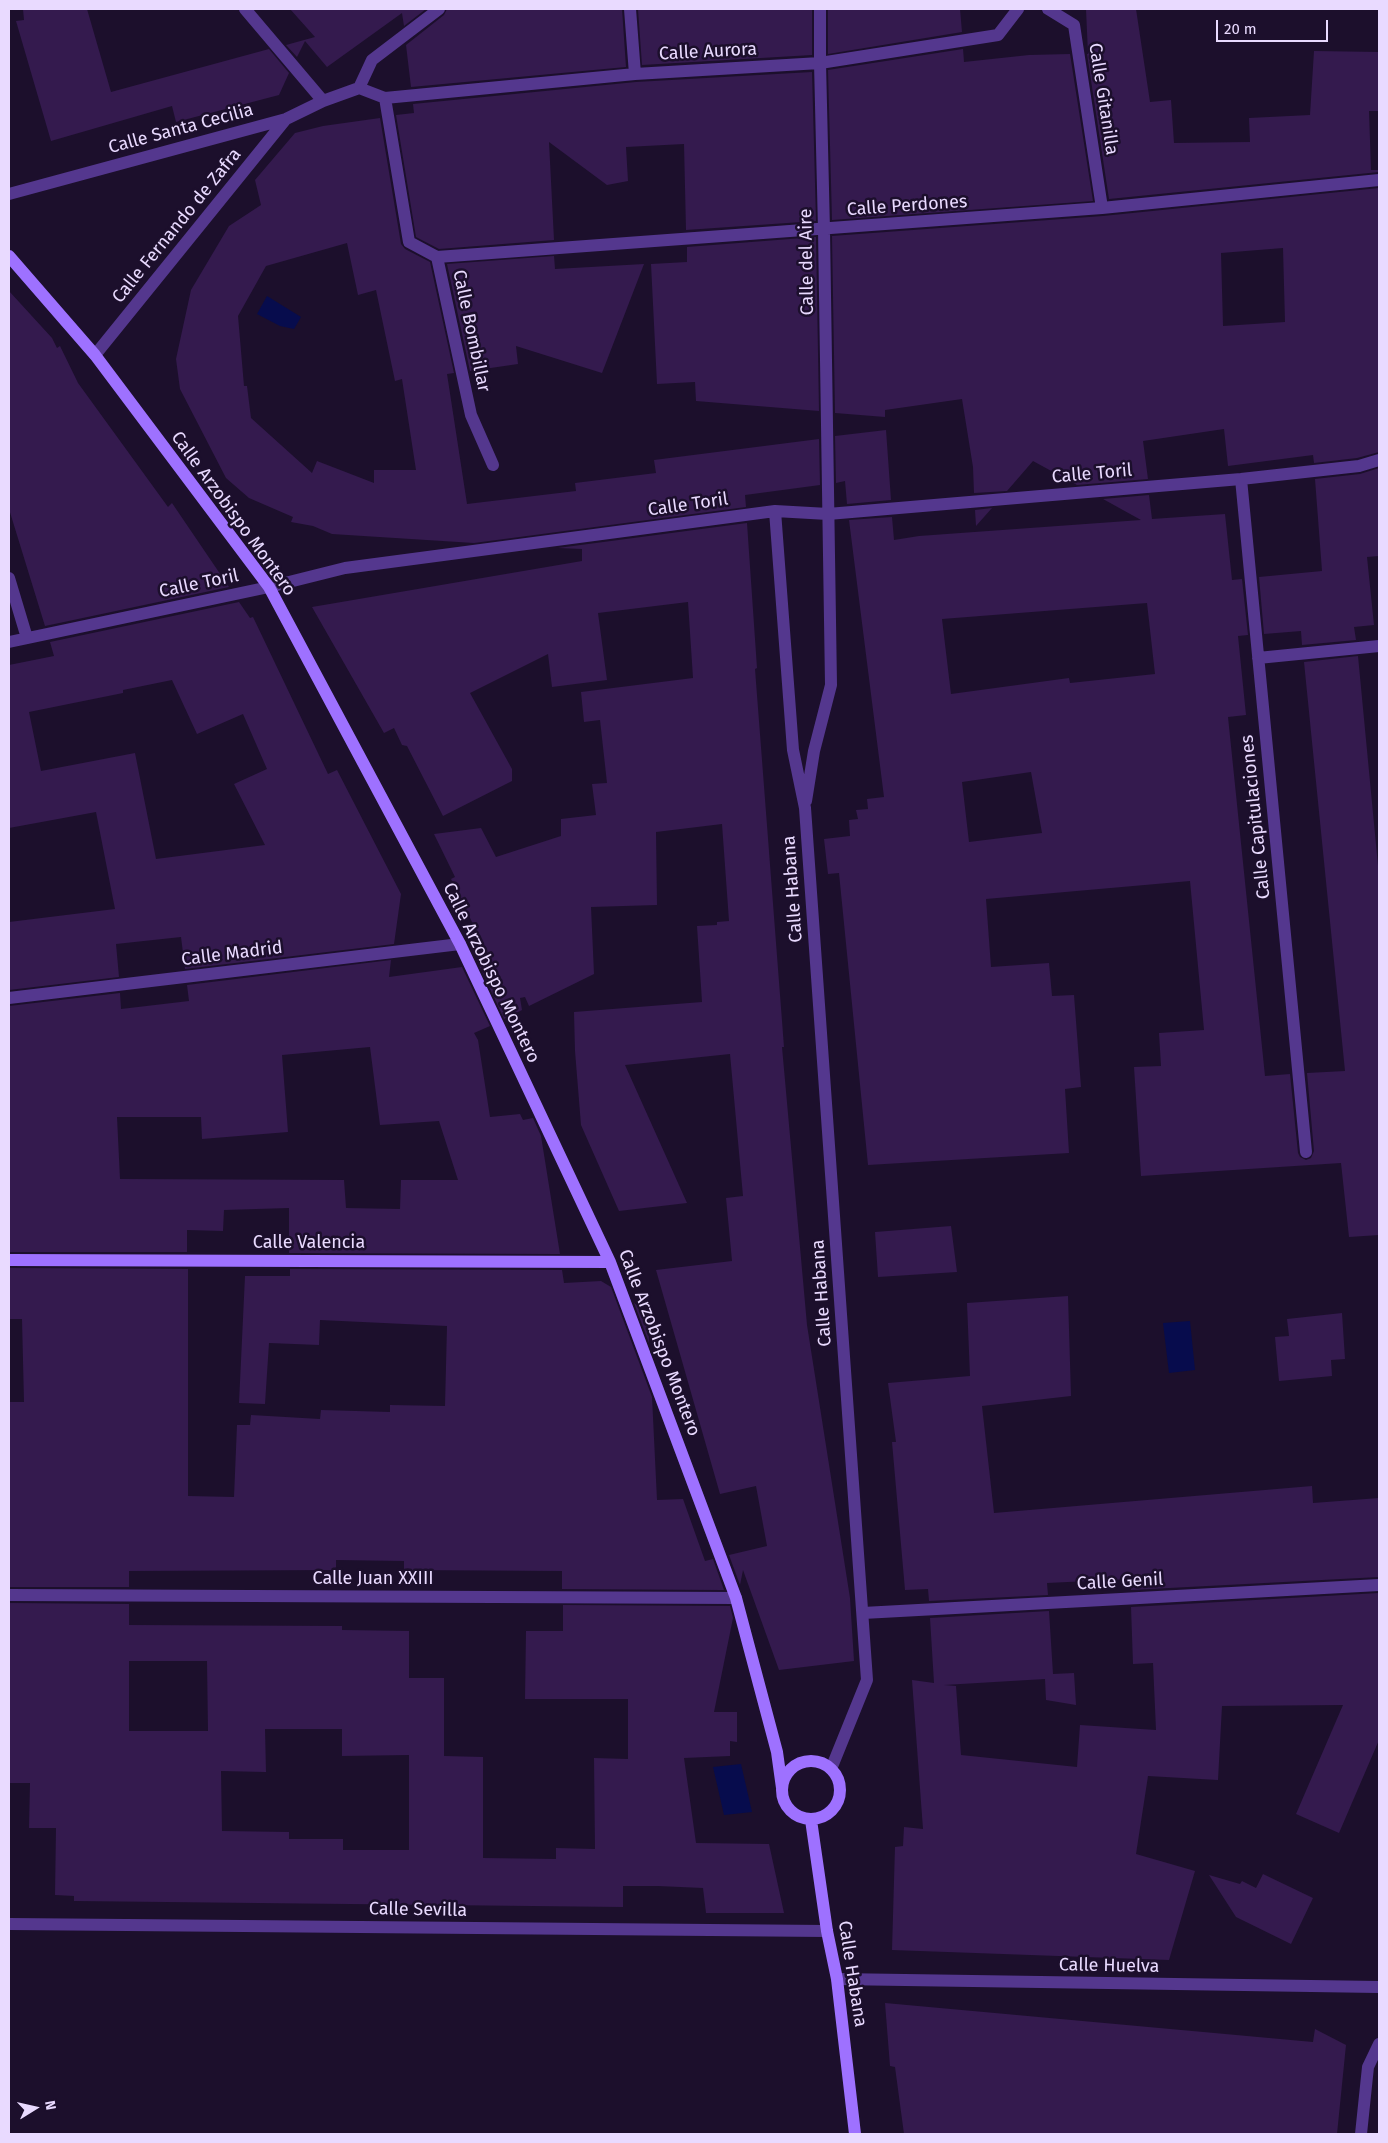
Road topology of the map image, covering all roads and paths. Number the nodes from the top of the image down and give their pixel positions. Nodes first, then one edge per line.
1 (245, 9) edge
2 (439, 9) edge
3 (630, 9) edge
4 (820, 9) edge
5 (1018, 9) edge
6 (1048, 9) edge
7 (820, 63) junction
8 (635, 74) junction
9 (359, 88) junction
10 (385, 98) junction
11 (323, 101) junction
12 (286, 119) junction
13 (1379, 180) edge
14 (9, 194) edge
15 (1102, 208) junction
16 (824, 230) junction
17 (9, 256) edge
18 (437, 258) junction
19 (95, 355) junction
20 (1379, 460) edge
21 (493, 465) dead end
22 (1241, 478) junction
23 (775, 511) junction
24 (828, 514) junction
25 (9, 578) edge
26 (269, 587) junction
27 (27, 638) junction
28 (9, 642) edge
29 (1379, 646) edge
30 (1258, 658) junction
31 (805, 808) junction
32 (460, 944) junction
33 (9, 998) edge
34 (1306, 1152) dead end
35 (9, 1260) edge
36 (610, 1262) junction
37 (1379, 1585) edge
38 (9, 1595) edge
39 (736, 1598) junction
40 (862, 1613) junction
41 (831, 1768) junction
42 (782, 1788) junction
43 (811, 1820) junction
44 (9, 1924) edge
45 (827, 1932) junction
46 (837, 1979) junction
47 (1379, 1987) edge
48 (1379, 2044) edge
49 (855, 2134) edge
50 (1361, 2134) edge

1 - 11 street
2 - 9 street
3 - 8 street
4 - 7 street, Calle del Aire
5 - 7 street, Calle Aurora
6 - 15 street, Calle Gitanilla
7 - 8 street, Calle Aurora
7 - 16 street, Calle del Aire
8 - 10 street, Calle Aurora
9 - 10 street
9 - 11 street, Calle Santa Cecilia
10 - 18 street, Calle Bombillar
11 - 12 street, Calle Santa Cecilia
12 - 14 street, Calle Santa Cecilia
12 - 19 street, Calle Fernando de Zafra
13 - 15 street, Calle Perdones
15 - 16 street, Calle Perdones
16 - 18 street, Calle Perdones
16 - 24 street, Calle del Aire
17 - 19 street, Calle Arzobispo Montero
18 - 21 street, Calle Bombillar
19 - 26 street, Calle Arzobispo Montero
20 - 22 street, Calle Toril
22 - 24 street, Calle Toril
22 - 30 street, Calle Capitulaciones
23 - 24 street, Calle Toril
23 - 26 street, Calle Toril
23 - 31 street, Calle Habana
24 - 31 street, Calle Habana
25 - 27 street
26 - 27 street, Calle Toril
26 - 32 street, Calle Arzobispo Montero
27 - 28 street, Calle Toril
29 - 30 street
30 - 34 street, Calle Capitulaciones
31 - 40 street, Calle Habana
32 - 33 street, Calle Madrid
32 - 36 street, Calle Arzobispo Montero
35 - 36 street, Calle Valencia
36 - 39 street, Calle Arzobispo Montero
37 - 40 street, Calle Genil
38 - 39 street, Calle Juan XXIII
39 - 42 street, Calle Arzobispo Montero
40 - 41 street, Calle Habana
41 - 42 street
41 - 43 street
42 - 43 street
43 - 45 street, Calle Habana
44 - 45 street, Calle Sevilla
45 - 46 street, Calle Habana
46 - 47 street, Calle Huelva
46 - 49 street, Calle Habana
48 - 50 street

